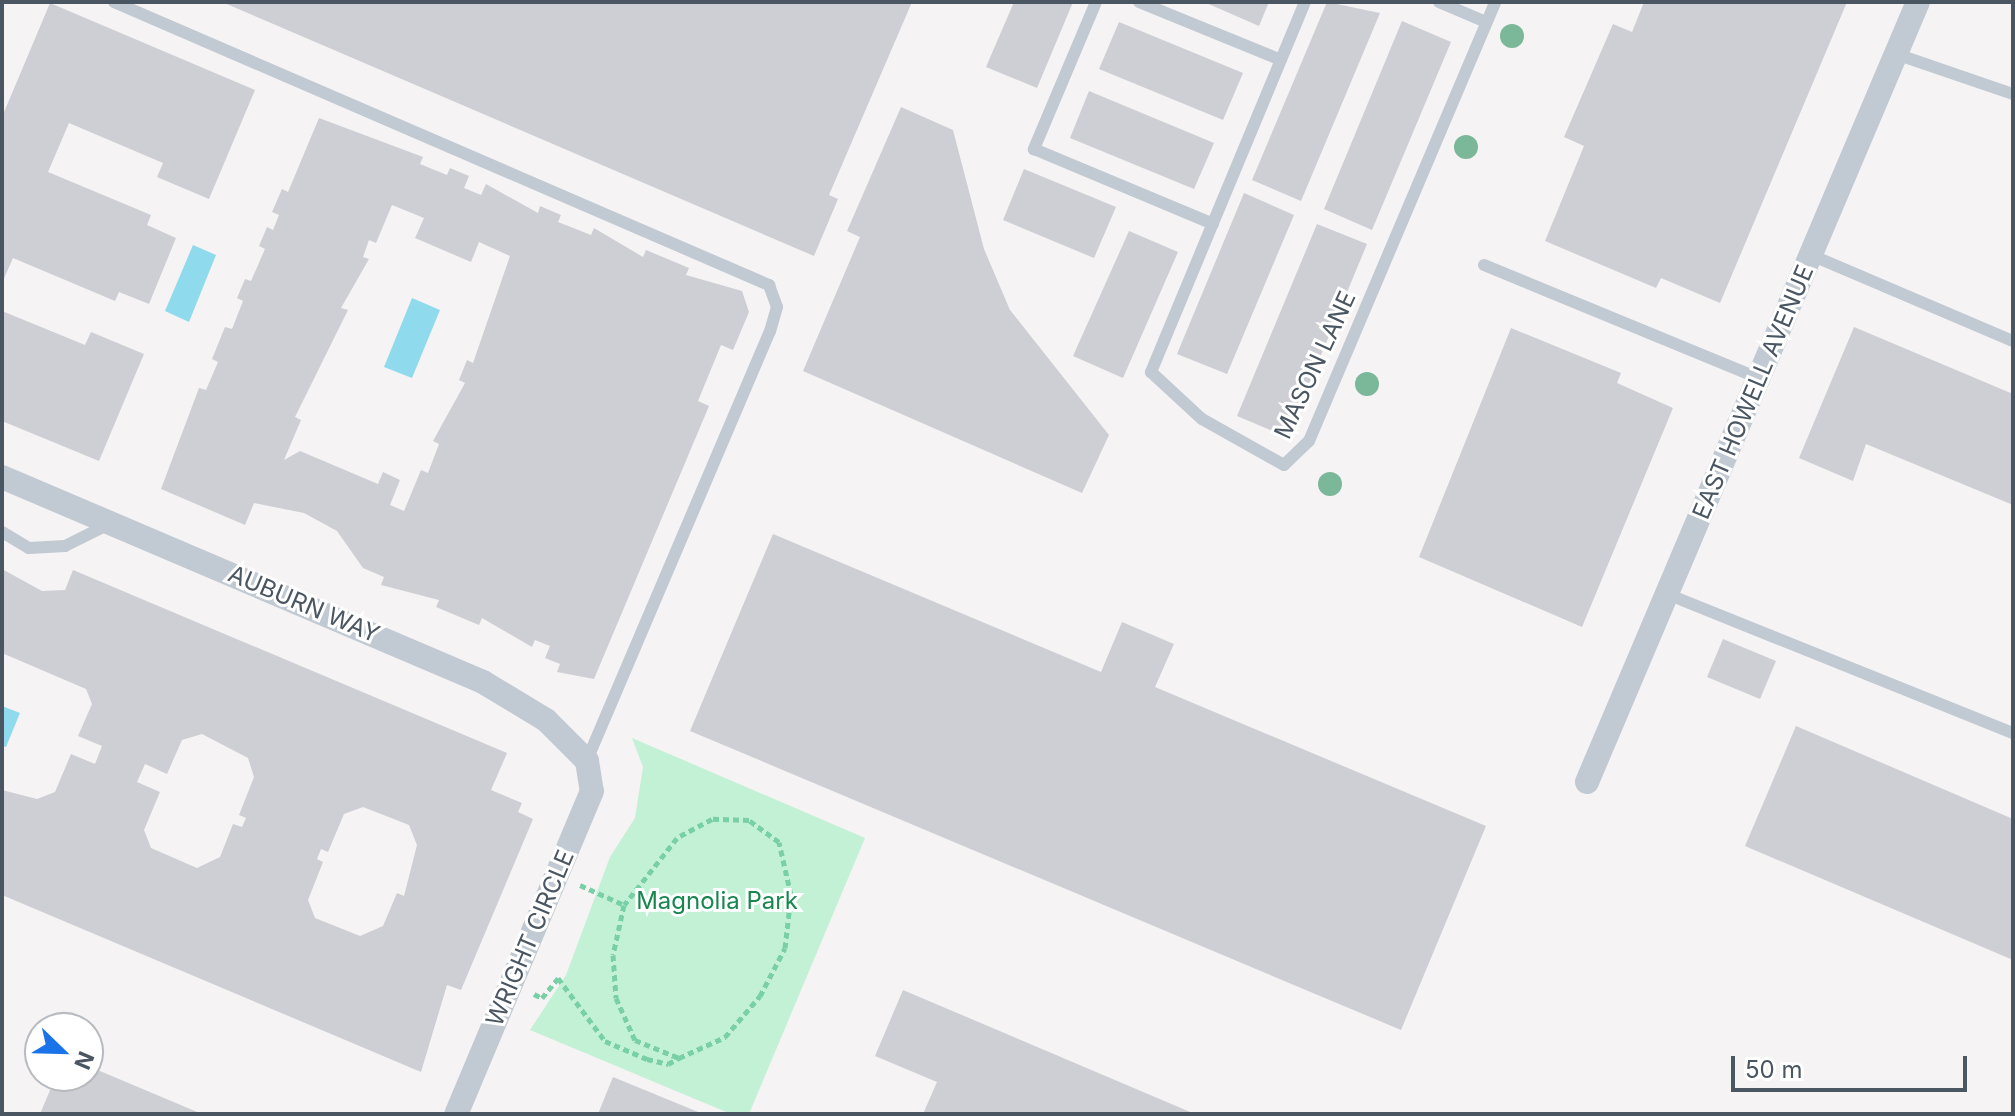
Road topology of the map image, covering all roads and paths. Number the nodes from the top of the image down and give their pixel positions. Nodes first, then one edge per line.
1 (114, 2) edge
2 (1096, 2) edge
3 (1139, 2) edge
4 (1305, 2) edge
5 (1439, 2) edge
6 (1495, 2) edge
7 (1918, 2) edge
8 (1486, 22) junction
9 (1896, 54) junction
10 (1281, 60) junction
11 (2013, 94) edge
12 (1213, 224) junction
13 (1811, 255) junction
14 (1484, 265) dead end
15 (2013, 341) edge
16 (1758, 378) junction
17 (2, 477) edge
18 (112, 523) junction
19 (2, 532) edge
20 (1667, 594) junction
21 (2013, 733) edge
22 (587, 761) junction
23 (1587, 782) dead end
24 (557, 875) junction
25 (624, 905) junction
26 (511, 983) junction
27 (679, 1058) junction
28 (456, 1114) edge

1 - 22 lane
2 - 12 lane
3 - 10 lane
4 - 10 lane, MASON LANE
5 - 8 lane
6 - 8 lane, MASON LANE
7 - 9 street, EAST HOWELL AVENUE
8 - 12 lane, MASON LANE
9 - 11 lane
9 - 13 street, EAST HOWELL AVENUE
10 - 12 lane, MASON LANE
13 - 15 lane
13 - 16 street, EAST HOWELL AVENUE
14 - 16 lane
16 - 20 street, EAST HOWELL AVENUE
17 - 18 street, AUBURN WAY
18 - 19 lane
18 - 22 street, AUBURN WAY
20 - 21 lane
20 - 23 street, EAST HOWELL AVENUE
22 - 24 street, WRIGHT CIRCLE
24 - 25 path
24 - 26 street, WRIGHT CIRCLE
25 - 27 path
25 - 27 path
26 - 27 path
26 - 28 street, WRIGHT CIRCLE

